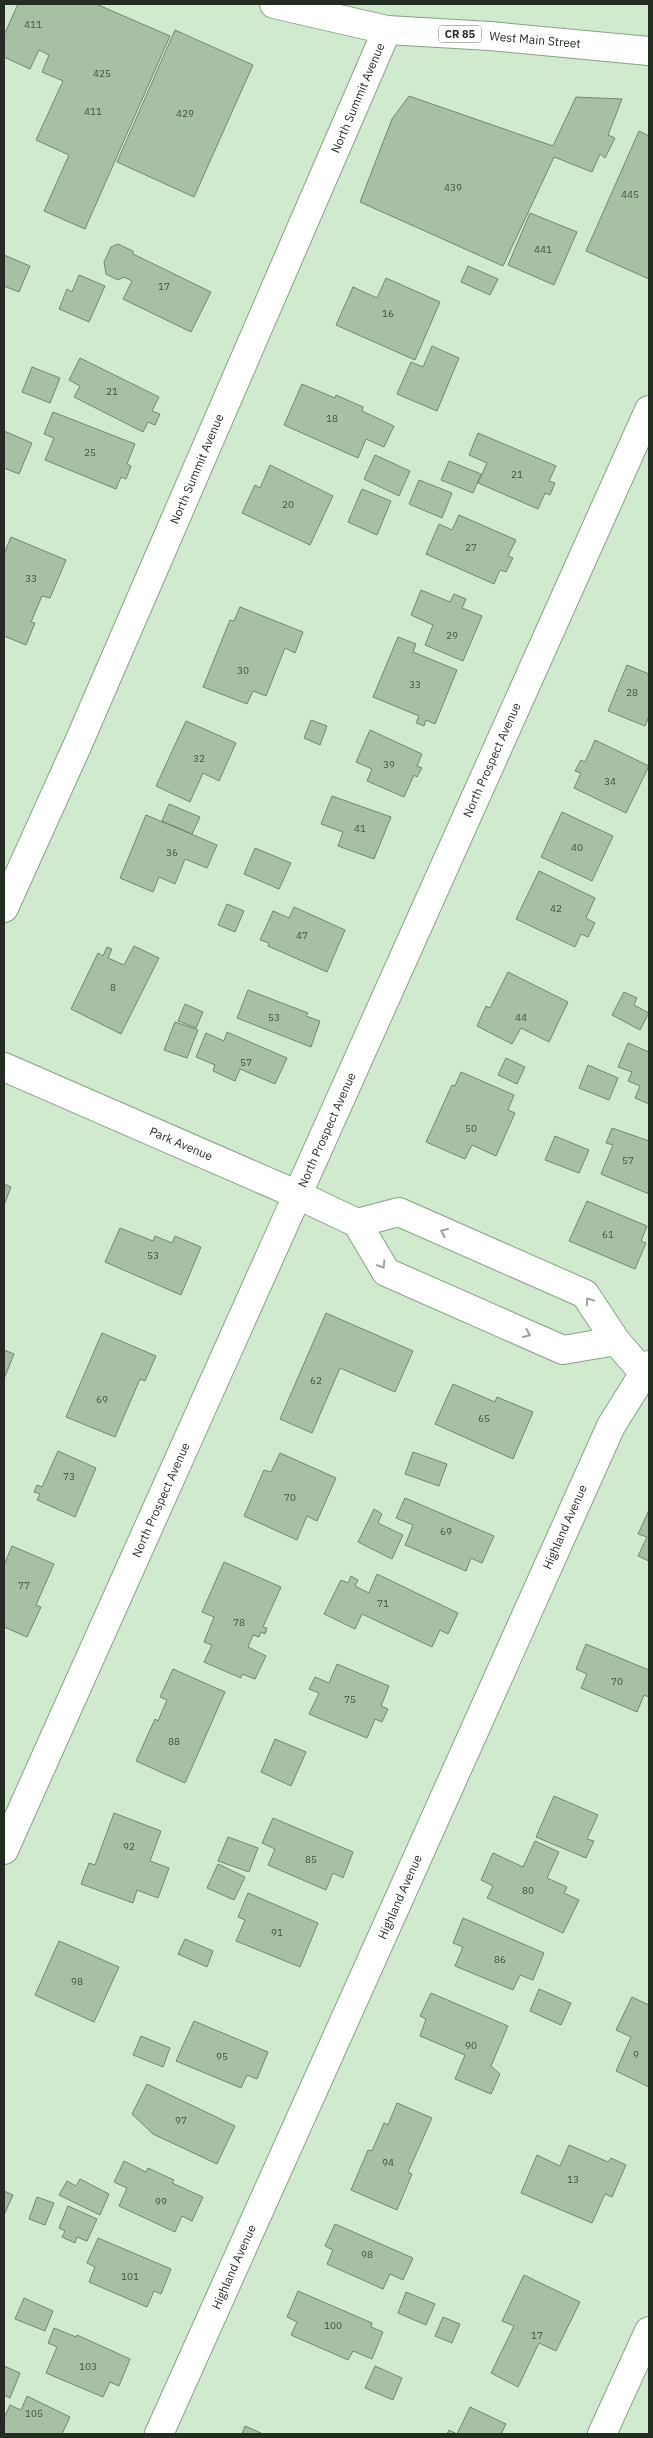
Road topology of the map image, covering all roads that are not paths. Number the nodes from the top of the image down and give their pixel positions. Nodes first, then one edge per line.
1 (274, 4) edge
2 (387, 30) junction
3 (649, 51) edge
4 (649, 410) edge
5 (4, 908) edge
6 (4, 1067) edge
7 (298, 1194) junction
8 (357, 1223) junction
9 (616, 1341) junction
10 (648, 1372) edge
11 (4, 1850) edge
12 (649, 2331) edge
13 (159, 2434) edge
14 (602, 2434) edge

1 - 2 street, West Main Street / CR 85
2 - 3 street, West Main Street / CR 85
2 - 5 street, North Summit Avenue
4 - 7 street, North Prospect Avenue
6 - 7 street, Park Avenue
7 - 8 street, Park Avenue
7 - 11 street, North Prospect Avenue
9 -> 8 street
8 -> 9 street
9 - 10 street
10 - 13 street, Highland Avenue
12 - 14 street

